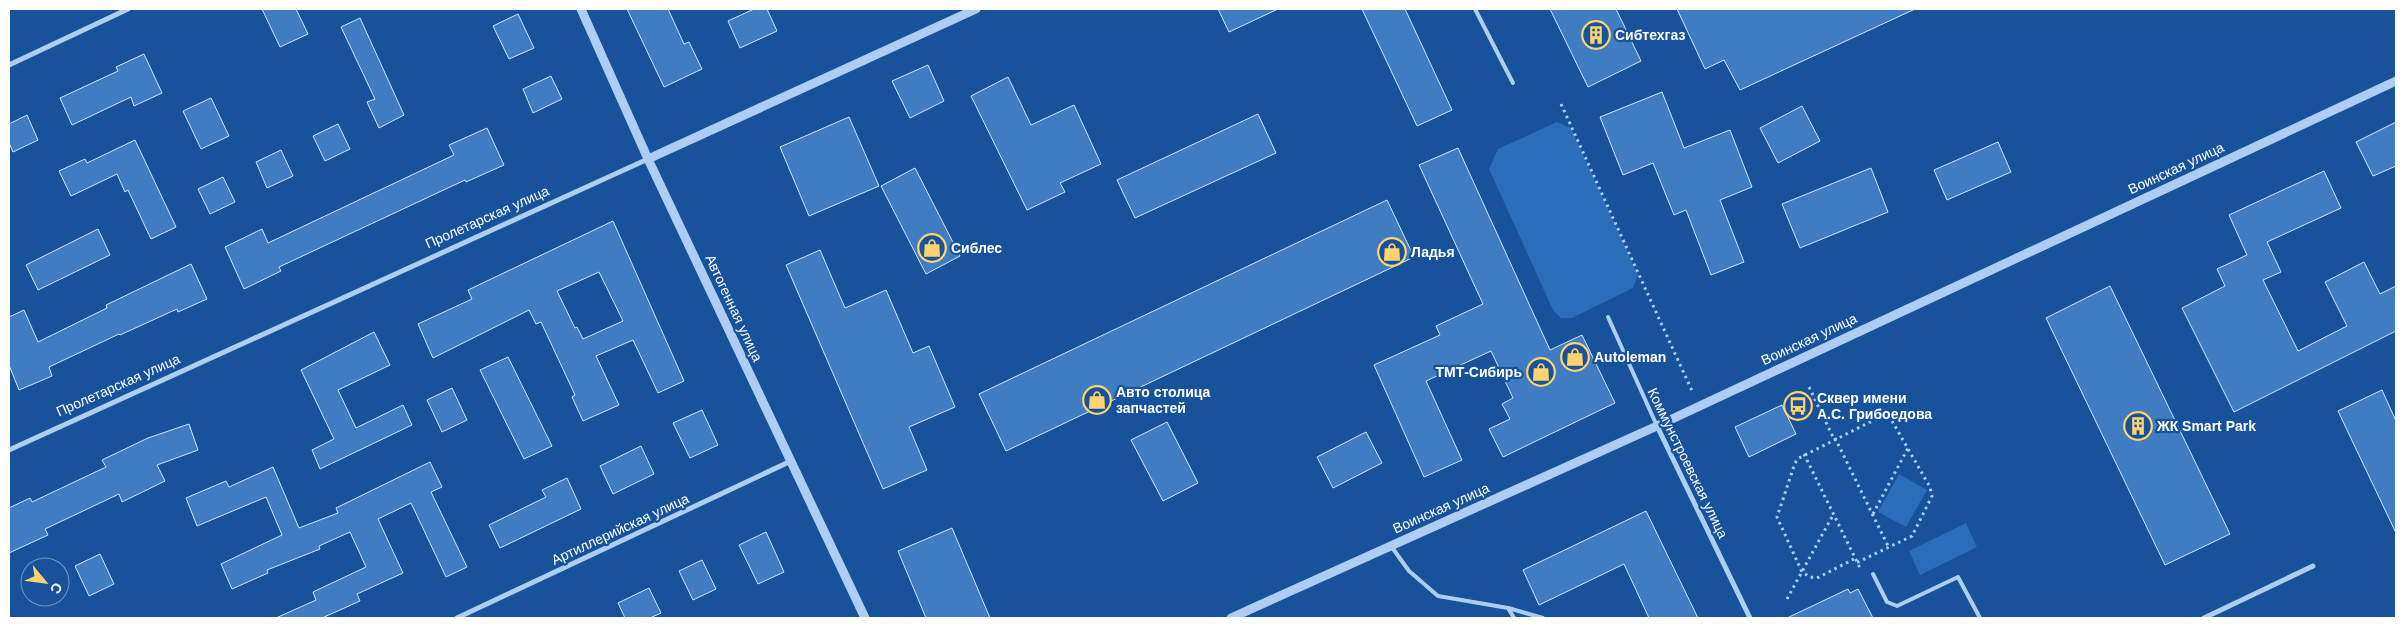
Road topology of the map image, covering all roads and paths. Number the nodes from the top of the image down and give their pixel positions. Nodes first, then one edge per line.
1 (128, 9) edge
2 (581, 9) edge
3 (976, 9) edge
4 (1475, 9) edge
5 (9, 65) edge
6 (2396, 81) edge
7 (1512, 82) dead end
8 (1561, 104) dead end
9 (648, 159) junction
10 (1608, 317) dead end
11 (1809, 387) dead end
12 (1698, 406) junction
13 (1657, 426) junction
14 (1834, 438) junction
15 (1908, 448) junction
16 (9, 450) edge
17 (1804, 454) junction
18 (792, 461) junction
19 (1872, 514) junction
20 (1833, 515) junction
21 (1391, 546) junction
22 (1889, 548) junction
23 (1856, 561) junction
24 (2313, 566) dead end
25 (1859, 569) dead end
26 (1802, 572) junction
27 (1874, 574) dead end
28 (1787, 599) dead end
29 (1508, 608) junction
30 (457, 618) edge
31 (865, 618) edge
32 (1231, 618) edge
33 (1514, 618) edge
34 (1543, 618) edge
35 (1750, 618) edge
36 (1980, 618) edge
37 (2204, 618) edge

1 - 5 street
2 - 9 street, Автогенная улица
3 - 9 street, Пролетарская улица
4 - 7 lane
6 - 12 street, Воинская улица
8 - 12 path
9 - 16 street, Пролетарская улица
9 - 18 street, Автогенная улица
10 - 13 lane, Коммунстроевская улица
11 - 14 path
12 - 13 street, Воинская улица
13 - 21 street, Воинская улица
13 - 35 street, Коммунстроевская улица
14 - 15 path
14 - 17 path
14 - 19 path
15 - 19 path
15 - 22 path
17 - 20 path
17 - 26 path
18 - 30 street, Артиллерийская улица
18 - 31 street, Автогенная улица
19 - 22 path
20 - 23 path
20 - 26 path
21 - 29 lane
21 - 32 street, Воинская улица
22 - 23 path
23 - 25 path
23 - 26 path
24 - 37 street
26 - 28 path
27 - 36 lane
29 - 33 lane
29 - 34 lane

